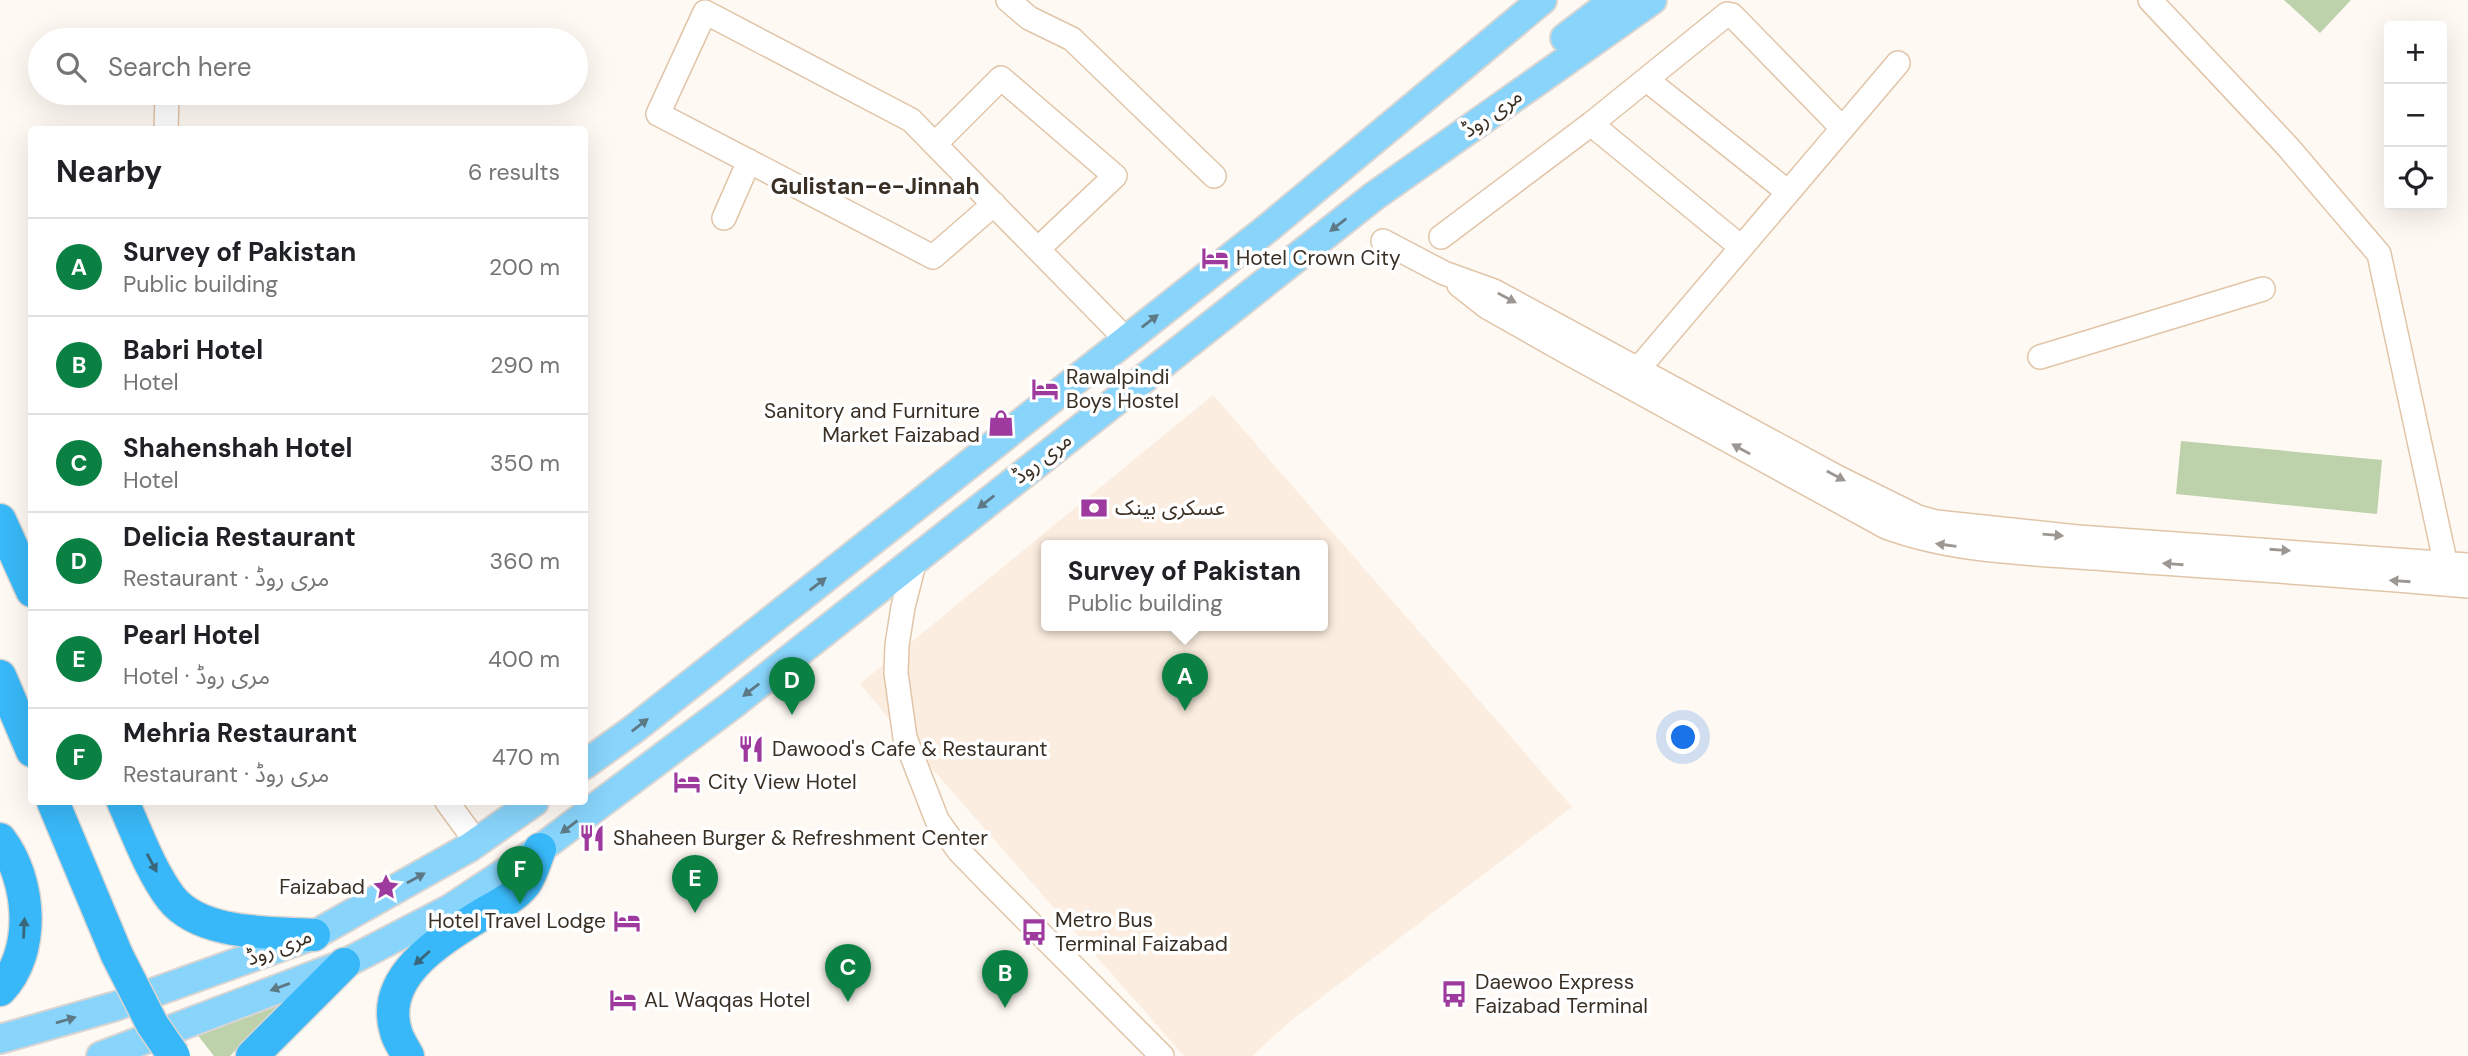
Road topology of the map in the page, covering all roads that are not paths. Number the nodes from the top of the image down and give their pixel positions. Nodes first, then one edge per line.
1 (1008, 0) edge
2 (1542, 0) edge
3 (1565, 0) edge
4 (1615, 0) edge
5 (1652, 0) edge
6 (2150, 0) edge
7 (1898, 63) dead end
8 (1647, 80) junction
9 (167, 105) edge
10 (1591, 124) junction
11 (166, 126) edge
12 (1842, 128) junction
13 (935, 144) junction
14 (749, 161) junction
15 (1214, 176) dead end
16 (1788, 192) junction
17 (1373, 197) junction
18 (994, 204) junction
19 (724, 218) dead end
20 (1268, 228) junction
21 (1441, 237) dead end
22 (1383, 240) dead end
23 (1741, 247) junction
24 (1038, 249) junction
25 (1444, 273) junction
26 (2263, 289) dead end
27 (1125, 341) junction
28 (2040, 357) dead end
29 (1639, 368) junction
30 (0, 520) edge
31 (915, 560) junction
32 (2458, 575) edge
33 (28, 582) edge
34 (0, 676) edge
35 (28, 742) edge
36 (588, 762) edge
37 (54, 805) edge
38 (449, 805) edge
39 (530, 805) edge
40 (132, 809) edge
41 (0, 839) edge
42 (477, 843) junction
43 (540, 849) junction
44 (314, 935) junction
45 (344, 964) junction
46 (0, 990) edge
47 (0, 1039) edge
48 (102, 1056) edge
49 (174, 1056) edge
50 (252, 1056) edge
51 (408, 1056) edge
52 (1162, 1056) edge

1 - 15 street
2 - 20 main road, مری روڈ
3 - 20 main road
4 - 17 main road
5 - 17 main road, مری روڈ
6 - 32 street
7 - 12 street
8 - 10 street
8 - 12 street
8 - 16 street
9 - 11 street
10 - 21 street
10 - 23 street
12 - 16 street
13 - 14 street
13 - 18 street
13 - 24 street
14 - 18 street
14 - 19 street
16 - 23 street
17 -> 31 main road, مری روڈ
18 - 24 street
27 -> 20 main road, مری روڈ
22 - 25 street
23 - 29 street
24 - 27 street
25 -> 29 street
32 -> 25 street
26 - 28 street
36 -> 27 main road, مری روڈ
29 -> 32 street
30 - 33 highway
31 -> 43 main road, مری روڈ
31 - 52 street
34 - 35 highway
37 - 49 highway, bridge
38 - 42 street
39 - 42 main road, مری روڈ
40 -> 44 highway
46 -> 41 highway
44 -> 42 main road, مری روڈ
43 - 45 main road, مری روڈ
43 -> 51 highway
47 -> 44 main road, مری روڈ
45 -> 48 main road, مری روڈ
45 - 50 highway

